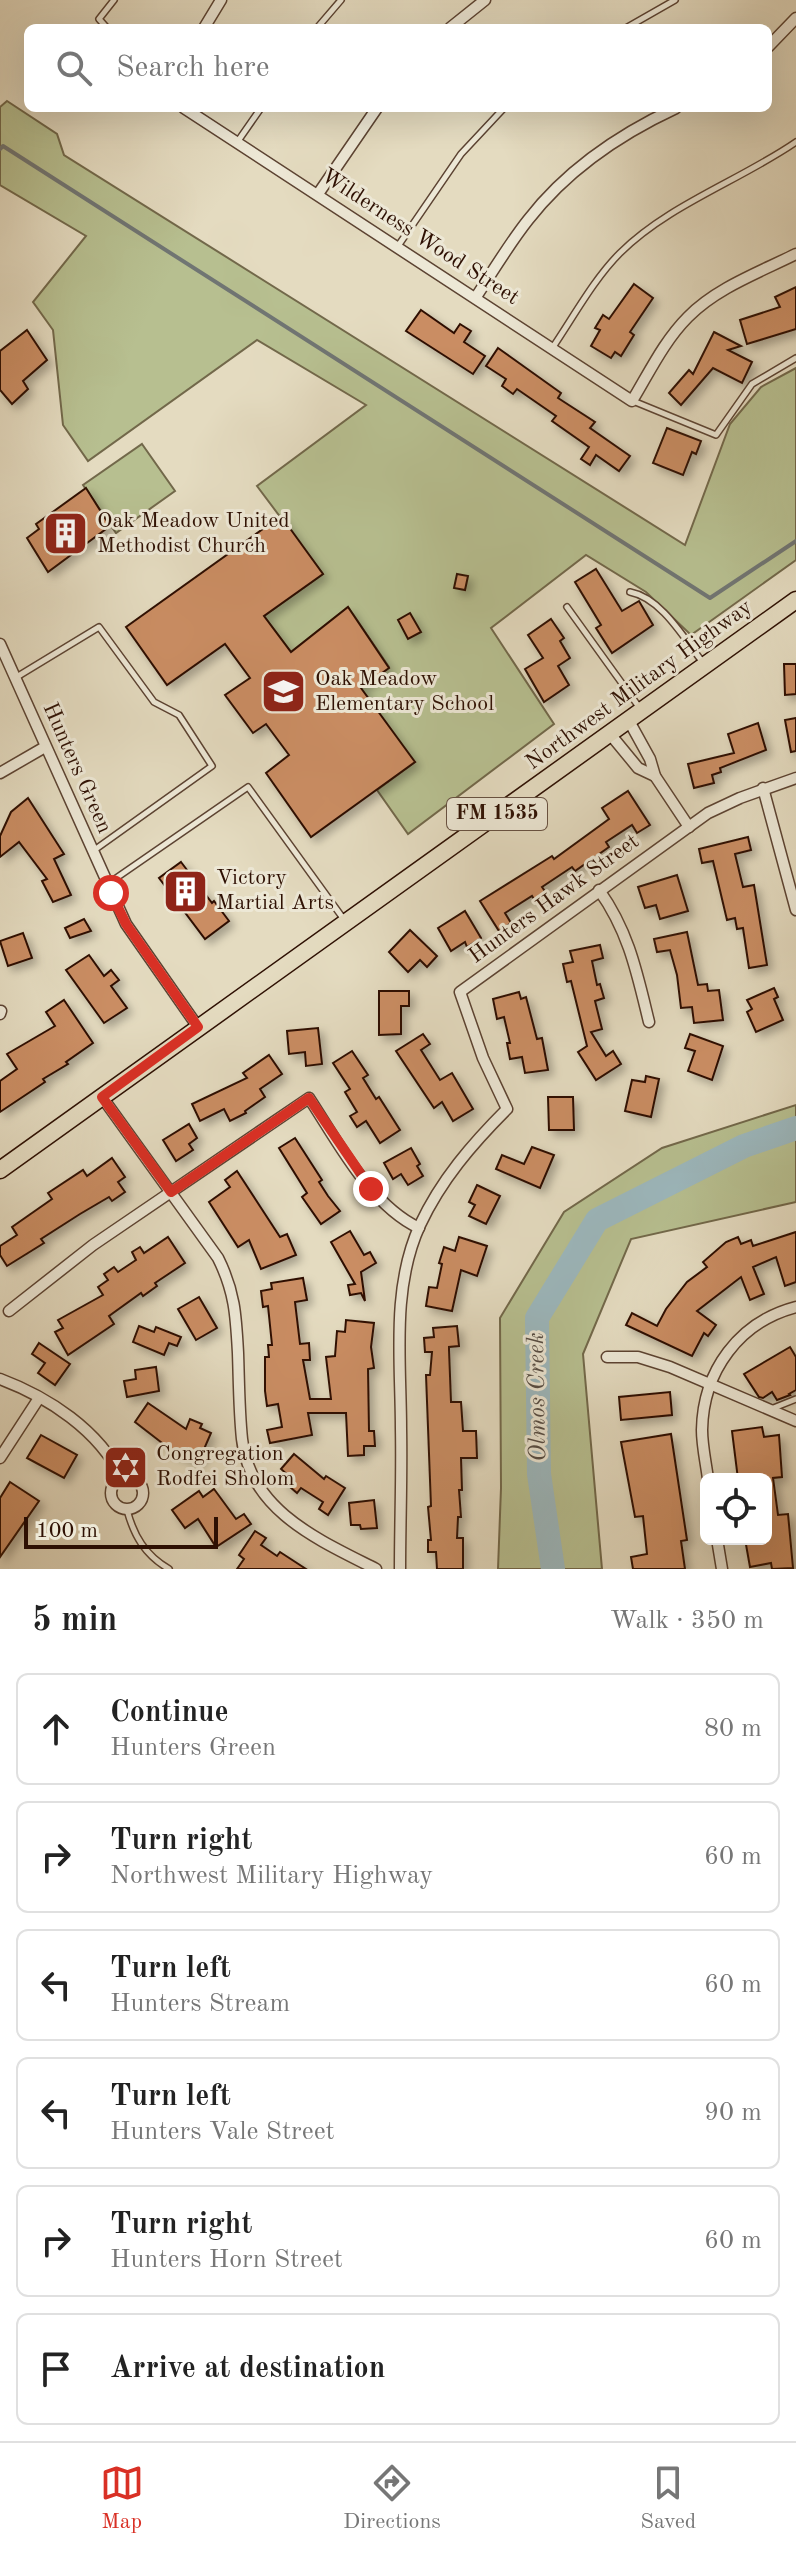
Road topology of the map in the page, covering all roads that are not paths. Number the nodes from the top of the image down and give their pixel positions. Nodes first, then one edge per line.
1 (114, 0) edge
2 (221, 0) edge
3 (341, 0) edge
4 (485, 0) edge
5 (675, 0) edge
6 (796, 18) edge
7 (103, 24) edge
8 (206, 24) edge
9 (320, 24) edge
10 (455, 24) edge
11 (633, 24) edge
12 (772, 43) edge
13 (190, 112) edge
14 (258, 112) edge
15 (374, 112) edge
16 (499, 112) edge
17 (669, 112) edge
18 (238, 142) junction
19 (796, 142) edge
20 (318, 194) junction
21 (398, 246) junction
22 (796, 254) edge
23 (476, 297) junction
24 (553, 347) junction
25 (796, 358) edge
26 (632, 401) junction
27 (630, 592) dead end
28 (796, 600) edge
29 (567, 607) dead end
30 (0, 644) edge
31 (705, 665) junction
32 (15, 678) junction
33 (635, 716) junction
34 (610, 734) junction
35 (45, 747) junction
36 (0, 773) edge
37 (655, 776) junction
38 (796, 778) edge
39 (763, 788) junction
40 (689, 827) junction
41 (92, 851) junction
42 (107, 885) junction
43 (599, 890) junction
44 (796, 910) edge
45 (346, 922) junction
46 (649, 1022) dead end
47 (198, 1027) junction
48 (102, 1097) junction
49 (0, 1170) edge
50 (171, 1192) junction
51 (419, 1228) junction
52 (796, 1307) edge
53 (9, 1311) dead end
54 (607, 1357) dead end
55 (0, 1379) edge
56 (711, 1385) junction
57 (39, 1398) junction
58 (796, 1399) edge
59 (769, 1410) junction
60 (796, 1421) edge
61 (0, 1458) edge
62 (707, 1473) edge
63 (122, 1478) junction
64 (127, 1510) junction
65 (718, 1545) edge
66 (169, 1569) edge
67 (376, 1569) edge
68 (400, 1569) edge
69 (722, 1569) edge

1 - 7 lane
2 - 8 street
3 - 9 lane
4 - 10 street
5 - 11 lane
6 - 12 street
13 - 18 street, Wilderness Wood Street
14 - 18 lane
15 - 20 street
16 - 21 lane
17 - 23 street
18 - 20 street, Wilderness Wood Street
19 - 24 lane
20 - 21 street, Wilderness Wood Street
21 - 23 street, Wilderness Wood Street
22 - 26 street
23 - 24 street, Wilderness Wood Street
24 - 26 street, Wilderness Wood Street
25 - 26 lane
27 - 31 lane
28 - 31 main road, Northwest Military Highway / FM 1535
29 - 33 lane
30 - 32 street, Hunters Green
31 - 33 main road, Northwest Military Highway / FM 1535
32 - 35 street, Hunters Green
32 - 41 lane
33 - 34 main road, Northwest Military Highway / FM 1535
33 - 37 street
34 - 37 street
34 - 45 main road, Northwest Military Highway / FM 1535
35 - 36 street
35 - 41 street, Hunters Green
37 - 40 street
38 - 39 street, Hunters Hawk Street
39 - 40 street, Hunters Hawk Street
39 - 44 street
40 - 43 street, Hunters Hawk Street
41 - 42 street, Hunters Green
42 - 45 lane
42 - 47 street, Hunters Green
43 - 46 street
43 - 51 street, Hunters Hawk Street
45 - 47 main road, Northwest Military Highway / FM 1535
47 - 48 main road, Northwest Military Highway / FM 1535
48 - 49 main road, Northwest Military Highway / FM 1535
48 - 50 street
50 - 51 street
50 - 53 street
50 - 67 street
51 - 68 street, Hunters Hawk Street
52 - 56 street
54 - 56 street
55 - 57 street
56 - 59 street
56 - 62 street
57 - 61 street
57 - 63 street
58 - 59 lane
59 - 60 street
63 - 64 street
63 - 64 street
64 - 66 lane
65 - 69 street

